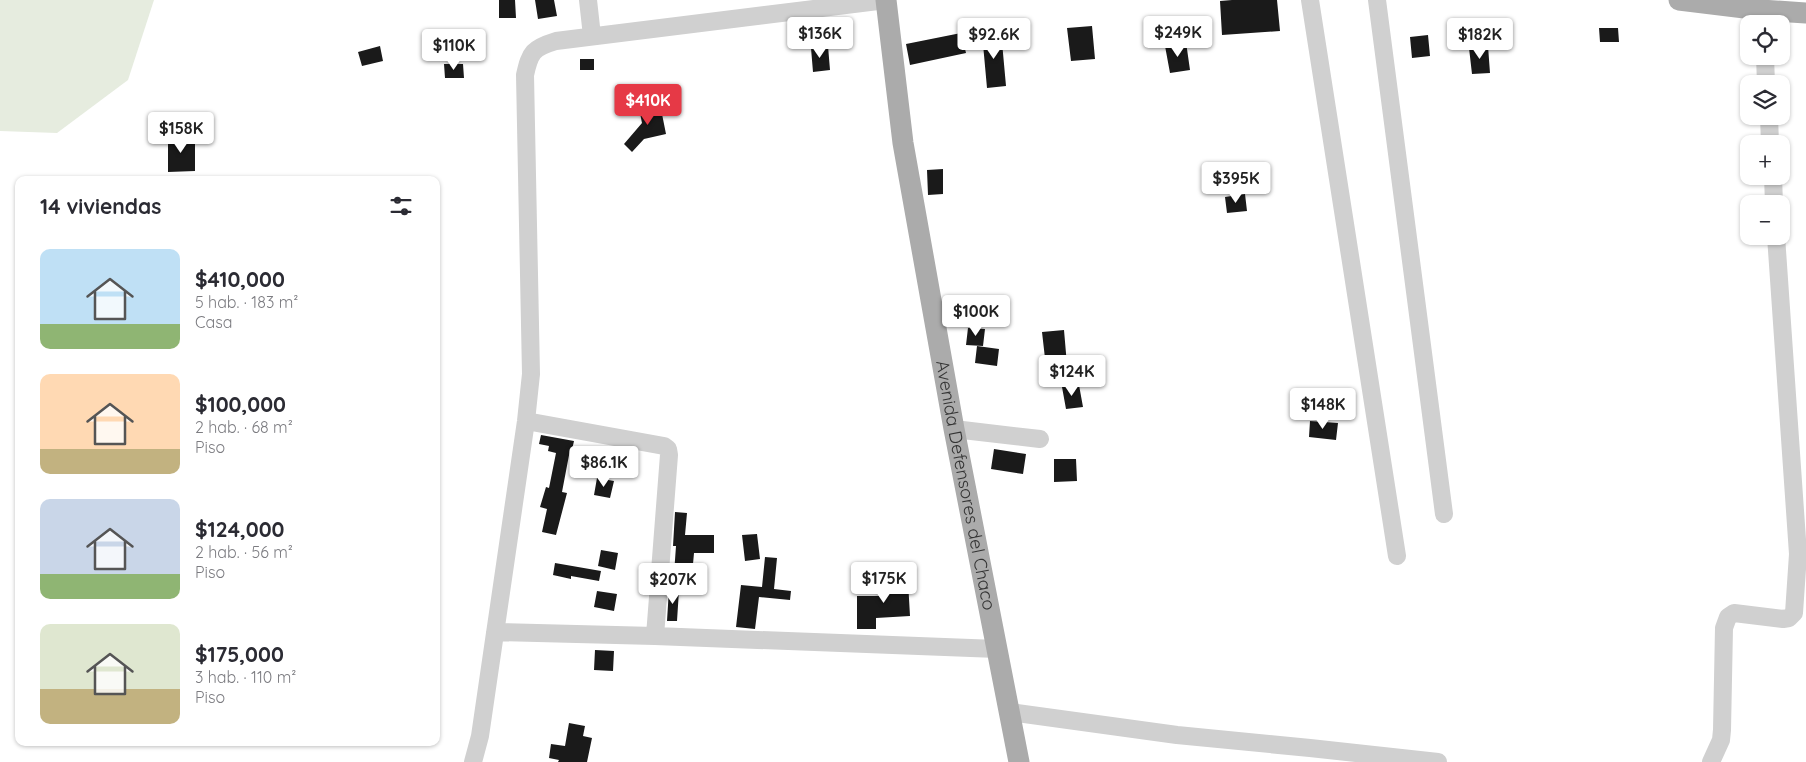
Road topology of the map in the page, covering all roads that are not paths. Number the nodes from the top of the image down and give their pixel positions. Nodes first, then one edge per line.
1 (588, 0) edge
2 (887, 0) edge
3 (1310, 0) edge
4 (1377, 0) edge
5 (1679, 0) edge
6 (1806, 13) edge
7 (1752, 15) edge
8 (1784, 15) edge
9 (592, 36) junction
10 (1777, 245) edge
11 (526, 421) junction
12 (954, 429) junction
13 (1040, 439) dead end
14 (1444, 514) dead end
15 (1397, 556) dead end
16 (495, 632) junction
17 (655, 636) junction
18 (997, 649) junction
19 (1010, 712) junction
20 (473, 762) edge
21 (1019, 762) edge
22 (1438, 762) edge
23 (1711, 762) edge

1 - 9 street
2 - 9 street
2 - 12 main road, Avenida Defensores del Chaco
3 - 15 street
4 - 14 street
5 - 7 main road
6 - 8 main road
9 - 11 street
10 - 23 street
11 - 16 street
11 - 17 street
12 - 13 street
12 - 18 main road, Avenida Defensores del Chaco
16 - 17 street
16 - 20 street
17 - 18 street
18 - 19 main road, Avenida Defensores del Chaco
19 - 21 main road, Avenida Defensores del Chaco
19 - 22 street

